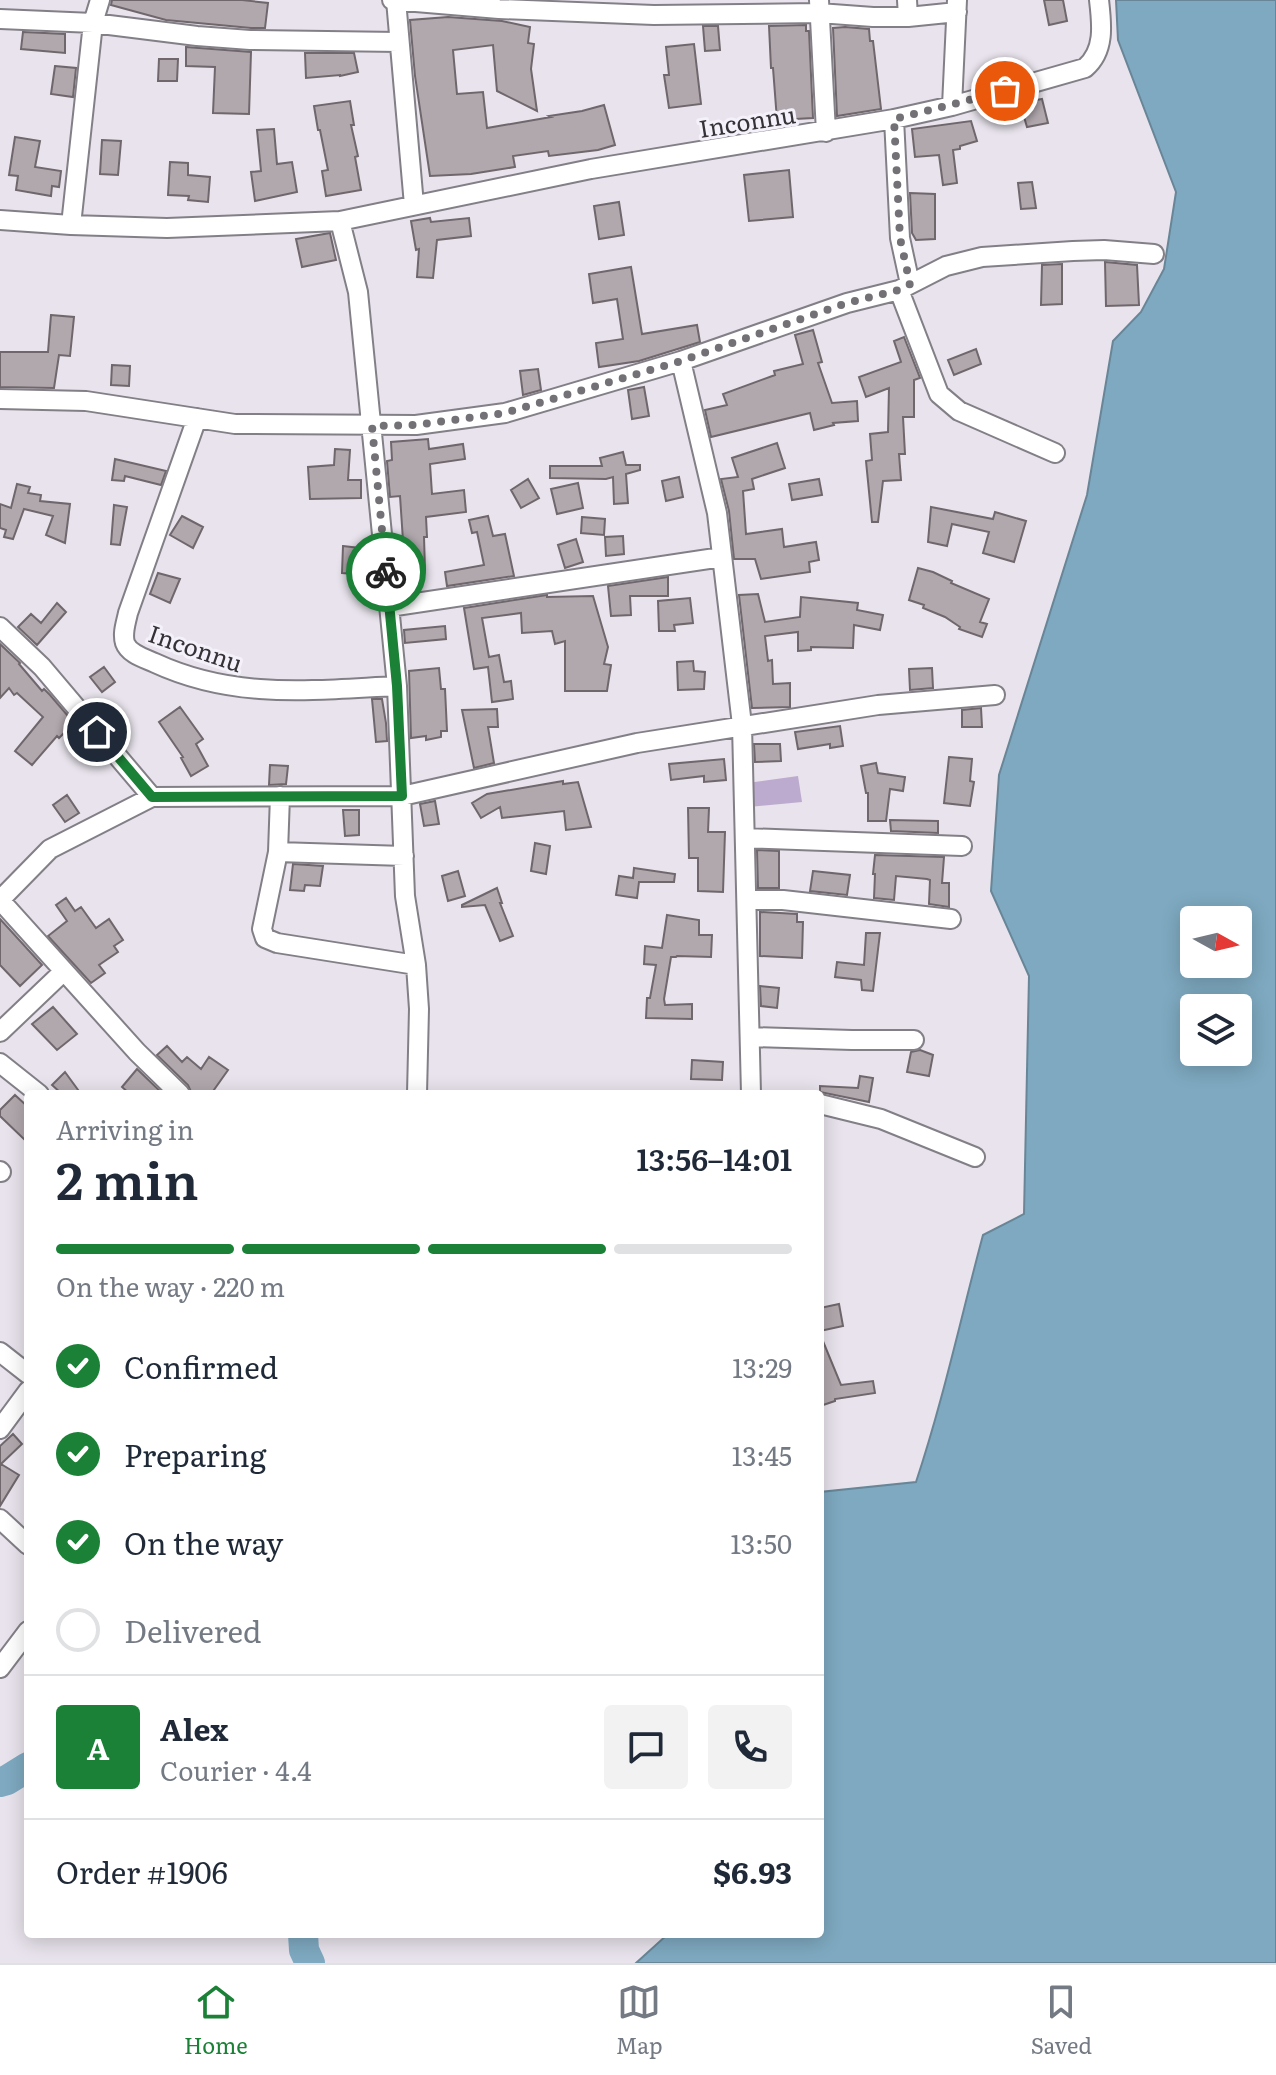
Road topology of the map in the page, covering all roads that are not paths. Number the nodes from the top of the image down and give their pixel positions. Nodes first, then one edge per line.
1 (100, 0) edge
2 (394, 0) edge
3 (1099, 0) edge
4 (499, 4) edge
5 (819, 6) edge
6 (957, 6) edge
7 (907, 8) edge
8 (0, 19) edge
9 (93, 23) junction
10 (399, 42) junction
11 (952, 106) junction
12 (894, 119) junction
13 (826, 132) junction
14 (414, 205) junction
15 (0, 220) edge
16 (340, 221) junction
17 (71, 225) junction
18 (1154, 254) dead end
19 (905, 287) junction
20 (681, 361) junction
21 (0, 399) edge
22 (197, 418) junction
23 (372, 426) junction
24 (1055, 453) dead end
25 (722, 557) junction
26 (389, 607) junction
27 (0, 627) edge
28 (397, 686) junction
29 (995, 695) dead end
30 (742, 725) junction
31 (280, 796) junction
32 (402, 796) junction
33 (152, 797) junction
34 (745, 838) junction
35 (962, 846) dead end
36 (278, 852) junction
37 (404, 856) junction
38 (0, 900) edge
39 (747, 900) junction
40 (951, 919) dead end
41 (416, 965) junction
42 (64, 971) junction
43 (0, 1032) edge
44 (750, 1037) junction
45 (914, 1040) dead end
46 (0, 1063) edge
47 (34, 1090) edge
48 (176, 1090) edge
49 (417, 1090) edge
50 (751, 1090) edge
51 (824, 1105) edge
52 (975, 1157) dead end
53 (0, 1352) edge
54 (24, 1371) edge
55 (24, 1396) edge
56 (0, 1429) edge
57 (0, 1519) edge
58 (24, 1541) edge
59 (24, 1636) edge
60 (0, 1668) edge

1 - 9 street
2 - 4 street
2 - 10 street
3 - 11 street, Inconnu
4 - 5 street
5 - 7 street
5 - 13 street
6 - 7 street
6 - 11 street
8 - 9 street
9 - 10 street
9 - 17 street
10 - 14 street
11 - 12 street, Inconnu
12 - 13 street, Inconnu
12 - 19 street
13 - 14 street, Inconnu
14 - 16 street, Inconnu
15 - 17 street, Inconnu
16 - 17 street, Inconnu
16 - 23 street
18 - 19 street
19 - 20 street
19 - 24 street
20 - 23 street
20 - 25 street
21 - 22 street
22 - 23 street
22 - 28 street, Inconnu
23 - 26 street
25 - 26 street
25 - 30 street
26 - 28 street
27 - 33 street
28 - 32 street
29 - 30 street
30 - 32 street
30 - 34 street
31 - 32 street
31 - 33 street
31 - 36 street
32 - 37 street
33 - 38 street
34 - 35 street
34 - 39 street
36 - 37 street
36 - 41 street
37 - 41 street
38 - 42 street
39 - 40 street
39 - 44 street
41 - 49 street
42 - 43 street
42 - 48 street
44 - 45 street
44 - 50 street
46 - 47 street
51 - 52 street
53 - 54 street
55 - 56 street
57 - 58 street
59 - 60 street

